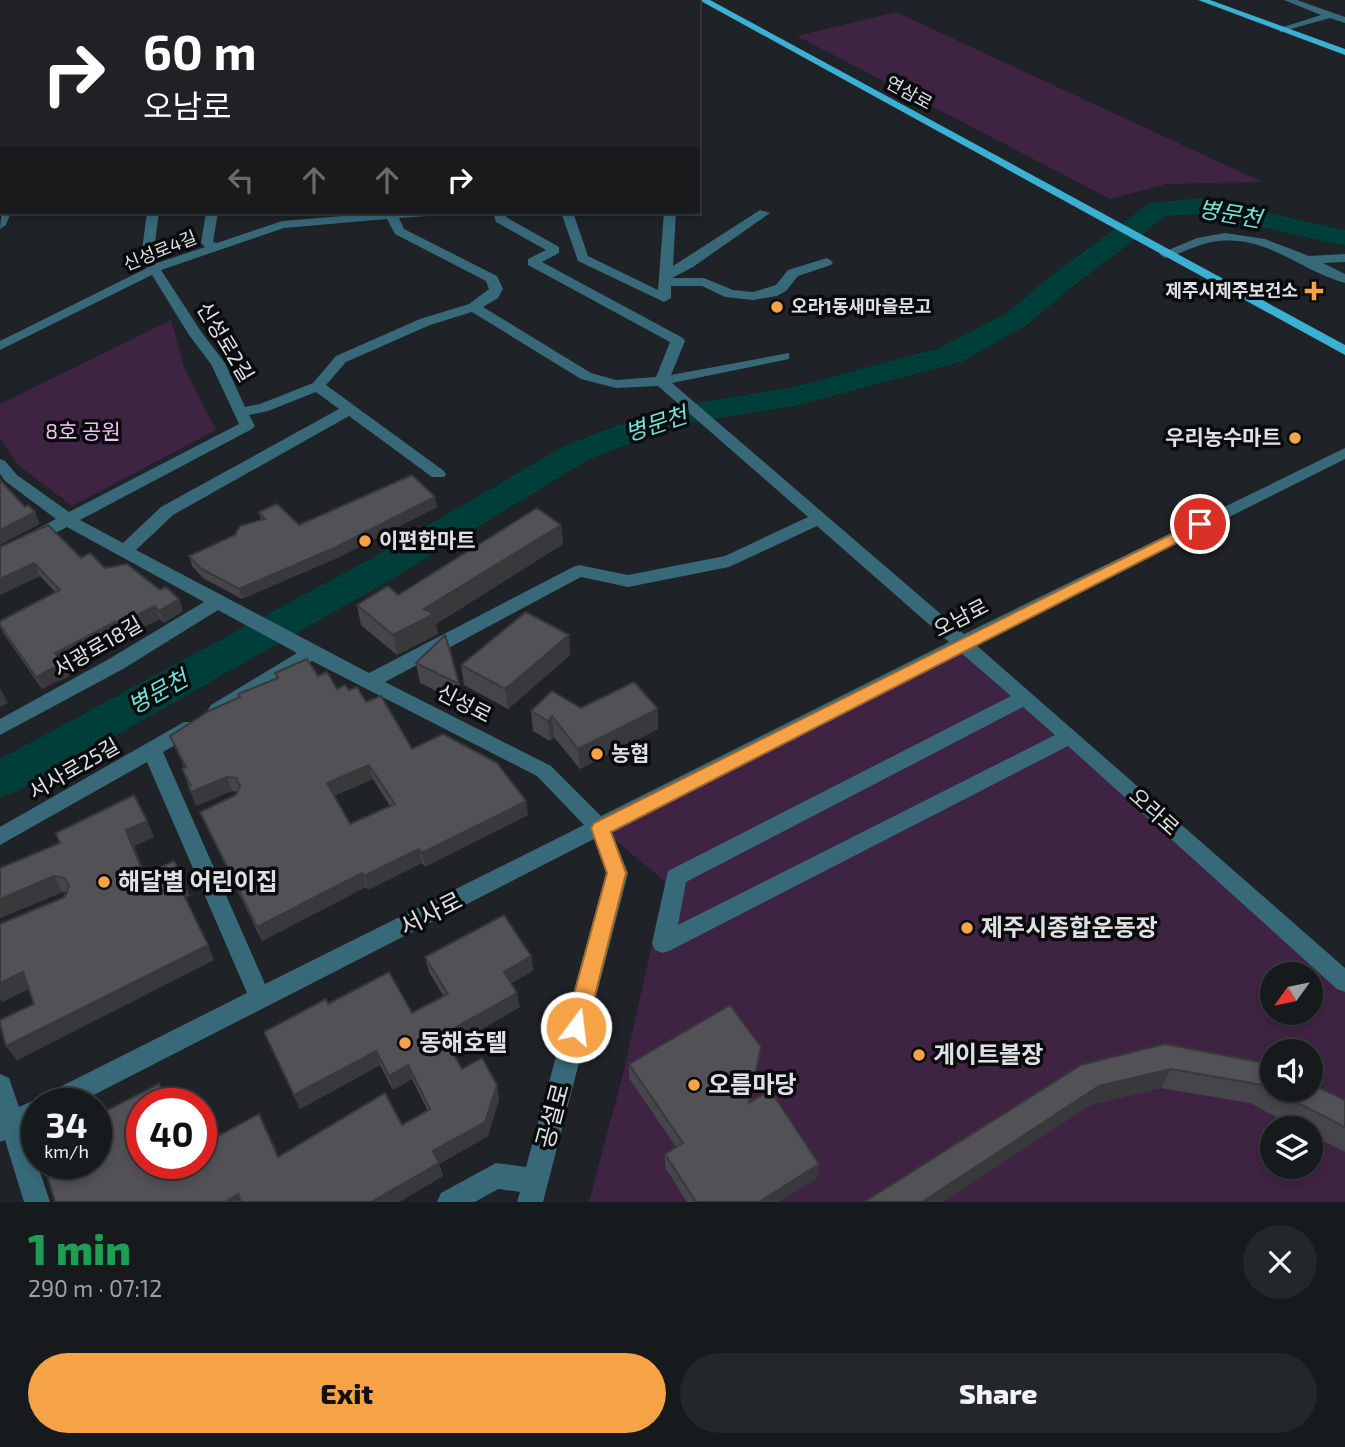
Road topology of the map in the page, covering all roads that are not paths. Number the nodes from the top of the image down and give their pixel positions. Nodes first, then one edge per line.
1 (703, 0) edge
2 (1202, 0) edge
3 (1288, 0) edge
4 (1345, 10) edge
5 (1330, 15) junction
6 (1345, 20) edge
7 (1283, 30) junction
8 (1345, 52) edge
9 (765, 213) dead end
10 (153, 214) edge
11 (212, 214) edge
12 (403, 214) edge
13 (499, 214) edge
14 (567, 214) edge
15 (670, 214) edge
16 (391, 215) junction
17 (282, 219) edge
18 (216, 248) junction
19 (1166, 254) junction
20 (1345, 258) edge
21 (1309, 260) junction
22 (827, 262) dead end
23 (156, 268) junction
24 (667, 277) junction
25 (1345, 279) edge
26 (474, 307) junction
27 (0, 346) edge
28 (1345, 351) edge
29 (784, 356) dead end
30 (661, 381) junction
31 (318, 386) junction
32 (348, 410) junction
33 (240, 412) junction
34 (1345, 453) edge
35 (0, 464) edge
36 (438, 474) dead end
37 (818, 519) junction
38 (70, 521) junction
39 (125, 551) junction
40 (0, 555) edge
41 (222, 605) junction
42 (960, 644) junction
43 (313, 652) junction
44 (370, 681) junction
45 (1024, 698) junction
46 (0, 728) edge
47 (1069, 737) junction
48 (152, 750) junction
49 (208, 813) edge
50 (184, 824) junction
51 (600, 828) junction
52 (0, 837) edge
53 (1345, 982) edge
54 (261, 1000) junction
55 (0, 1086) edge
56 (83, 1088) edge
57 (7, 1126) edge
58 (533, 1192) edge
59 (37, 1202) edge
60 (450, 1202) edge

1 - 19 main road, 연삼로
2 - 7 main road
3 - 5 street
4 - 5 street
5 - 6 street
5 - 7 street
7 - 8 main road
9 - 24 street
10 - 23 street, 신성로2길
11 - 18 street
12 - 16 street, 신성로4길
13 - 30 street
14 - 24 street
15 - 24 street
16 - 17 street, 신성로4길
16 - 26 street
17 - 18 street, 신성로4길
18 - 23 street, 신성로4길
19 - 21 street
19 - 28 main road
20 - 21 street
21 - 25 street
22 - 24 street
23 - 27 street, 신성로4길
23 - 33 street, 신성로2길
26 - 30 street
26 - 31 street
29 - 30 street
30 - 37 street, 오라로
31 - 32 street
31 - 33 street
32 - 36 street
32 - 39 street
33 - 38 street, 신성로2길
34 - 42 street, 오남로
35 - 38 street
37 - 42 street, 오라로
37 - 44 street
38 - 39 street
38 - 40 street
39 - 41 street
41 - 43 street, 신성로
41 - 46 street, 서광로18길
42 - 45 street, 오라로
42 - 51 street, 오남로
43 - 44 street, 신성로
43 - 48 street, 서사로25길
44 - 51 street, 신성로
45 - 47 street, 오라로
45 - 47 street
47 - 53 street, 오라로
48 - 50 street
48 - 52 street, 서사로25길
49 - 50 street
50 - 54 street
51 - 54 street, 서사로
51 - 58 street, 공설로
54 - 56 street, 서사로
55 - 57 street
57 - 59 street
58 - 60 street

